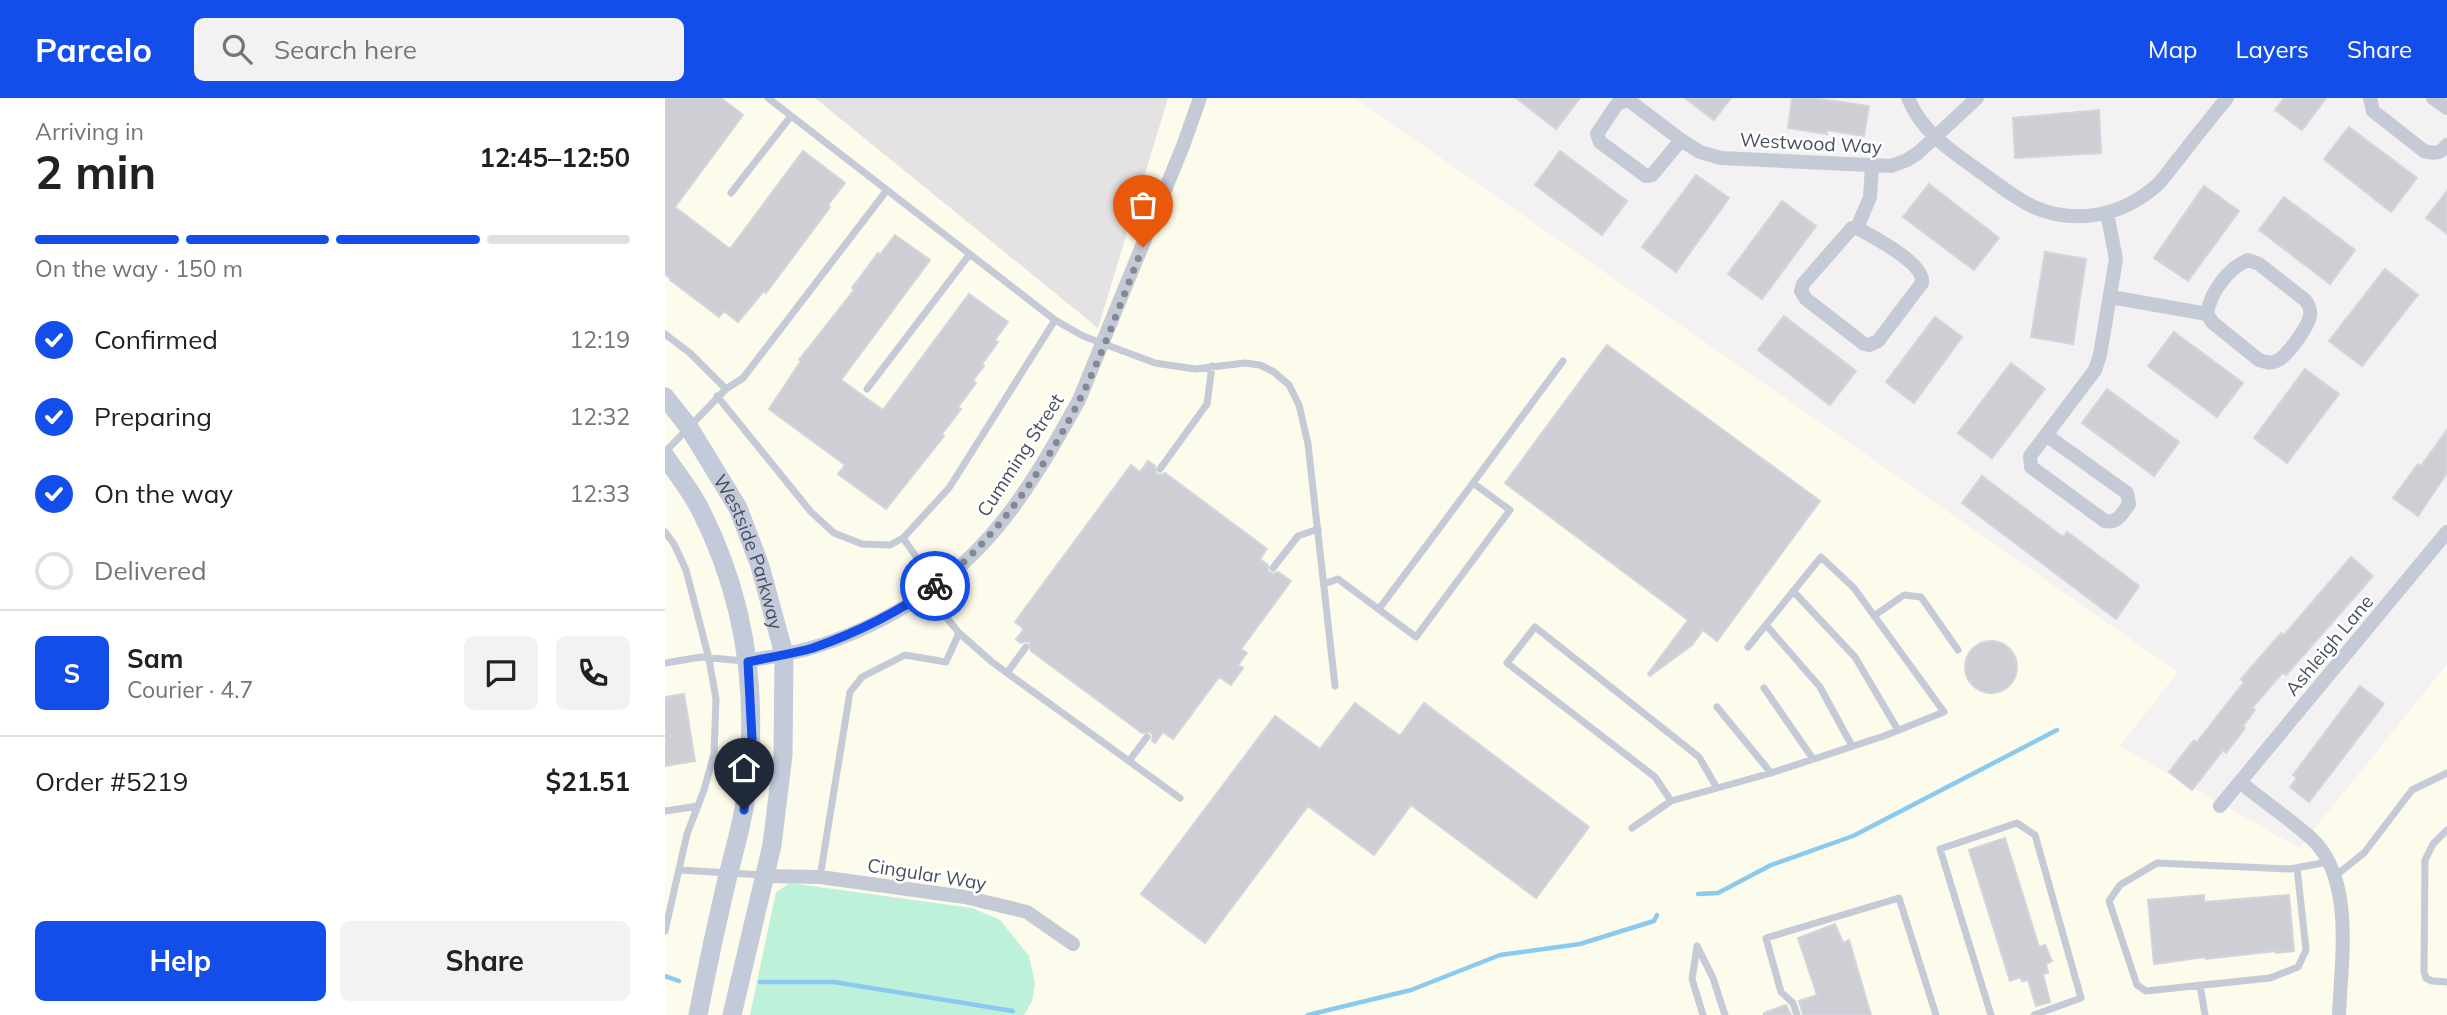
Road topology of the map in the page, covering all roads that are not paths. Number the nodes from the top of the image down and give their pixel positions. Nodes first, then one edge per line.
1 (768, 98) edge
2 (1200, 98) edge
3 (1908, 98) edge
4 (1977, 98) edge
5 (2227, 98) edge
6 (2370, 98) edge
7 (2433, 98) edge
8 (2447, 108) edge
9 (791, 116) junction
10 (1934, 138) junction
11 (1681, 140) junction
12 (2447, 145) edge
13 (1872, 167) junction
14 (887, 190) junction
15 (731, 193) dead end
16 (2107, 213) junction
17 (1857, 228) junction
18 (970, 254) junction
19 (2111, 297) junction
20 (2207, 314) junction
21 (1055, 320) junction
22 (665, 334) edge
23 (1104, 342) junction
24 (1563, 361) dead end
25 (1212, 366) junction
26 (726, 389) junction
27 (867, 389) dead end
28 (717, 396) junction
29 (665, 397) edge
30 (688, 426) junction
31 (2046, 435) junction
32 (665, 454) edge
33 (1160, 470) dead end
34 (1473, 483) junction
35 (1318, 529) junction
36 (665, 532) edge
37 (2447, 532) edge
38 (903, 538) junction
39 (1273, 568) dead end
40 (1324, 584) junction
41 (931, 589) junction
42 (1793, 592) junction
43 (1379, 609) junction
44 (1874, 616) junction
45 (1766, 625) junction
46 (958, 633) junction
47 (1026, 647) dead end
48 (1748, 647) dead end
49 (1958, 650) dead end
50 (784, 654) junction
51 (709, 659) junction
52 (748, 662) junction
53 (665, 663) edge
54 (1007, 673) junction
55 (1335, 686) dead end
56 (1764, 688) dead end
57 (1717, 707) dead end
58 (1898, 730) junction
59 (1147, 737) dead end
60 (1852, 746) junction
61 (1813, 759) junction
62 (1129, 761) junction
63 (1771, 773) junction
64 (2447, 773) edge
65 (2240, 782) junction
66 (1717, 788) junction
67 (1180, 798) dead end
68 (1671, 801) junction
69 (698, 806) junction
70 (2220, 806) dead end
71 (665, 811) edge
72 (1632, 828) dead end
73 (2447, 830) edge
74 (2329, 862) junction
75 (2297, 868) junction
76 (680, 870) junction
77 (729, 873) junction
78 (764, 876) junction
79 (2335, 876) junction
80 (820, 877) junction
81 (665, 931) edge
82 (1073, 944) dead end
83 (2447, 982) edge
84 (2200, 985) junction
85 (698, 1015) edge
86 (732, 1015) edge
87 (1703, 1015) edge
88 (1725, 1015) edge
89 (1797, 1015) edge
90 (1936, 1015) edge
91 (1991, 1015) edge
92 (2034, 1015) edge
93 (2205, 1015) edge
94 (2339, 1015) edge

1 - 9 lane
2 - 23 street, Cumming Street
3 - 10 street
4 - 10 street, Westwood Way
5 - 16 street
6 - 12 street
7 - 8 street
9 - 14 lane
9 - 15 lane
10 - 13 street, Westwood Way
10 - 16 street
11 - 11 street, Westwood Way
11 - 13 street, Westwood Way
13 - 17 street
14 - 18 lane
14 - 26 lane
16 - 19 street
17 - 17 street
18 - 21 lane
18 - 27 lane
19 - 20 street
19 - 31 street
20 - 20 street
21 - 23 lane
21 - 38 lane
22 - 26 lane
23 - 25 lane
23 - 41 street, Cumming Street
24 - 34 lane
25 - 33 lane
25 - 35 lane
26 - 28 lane
28 - 30 lane
28 - 38 lane
29 - 30 main road, Westside Parkway
30 - 32 lane
30 - 50 main road, Westside Parkway
31 - 31 street
32 - 52 main road, Westside Parkway
34 - 43 lane
34 - 43 lane
35 - 39 lane
35 - 40 lane
36 - 51 lane
37 - 65 street, Ashleigh Lane
38 - 41 lane
40 - 43 lane
40 - 55 lane
41 - 46 lane
41 - 50 street, Cumming Street
42 - 44 lane
42 - 45 lane
42 - 58 lane
44 - 49 lane
44 - 58 lane
45 - 48 lane
45 - 60 lane
46 - 54 lane
46 - 80 lane
47 - 54 lane
50 - 52 street, Cumming Street
50 - 78 main road, Westside Parkway
51 - 52 lane
51 - 53 lane
51 - 69 lane
52 - 77 main road, Westside Parkway
54 - 62 lane
56 - 61 lane
57 - 63 lane
58 - 60 lane
59 - 62 lane
60 - 61 lane
61 - 63 lane
62 - 67 lane
63 - 66 lane
64 - 79 lane
65 - 70 street, Ashleigh Lane
65 - 74 street
66 - 68 lane
66 - 68 lane
68 - 72 lane
69 - 71 lane
69 - 76 lane
73 - 83 lane
74 - 75 lane
74 - 79 street
75 - 84 lane
75 - 84 lane
76 - 77 lane
76 - 81 lane
77 - 78 lane
77 - 85 main road, Westside Parkway
78 - 80 street, Cingular Way
78 - 86 main road, Westside Parkway
79 - 94 street
80 - 82 street, Cingular Way
84 - 93 lane
87 - 88 lane
89 - 90 lane
91 - 92 lane

